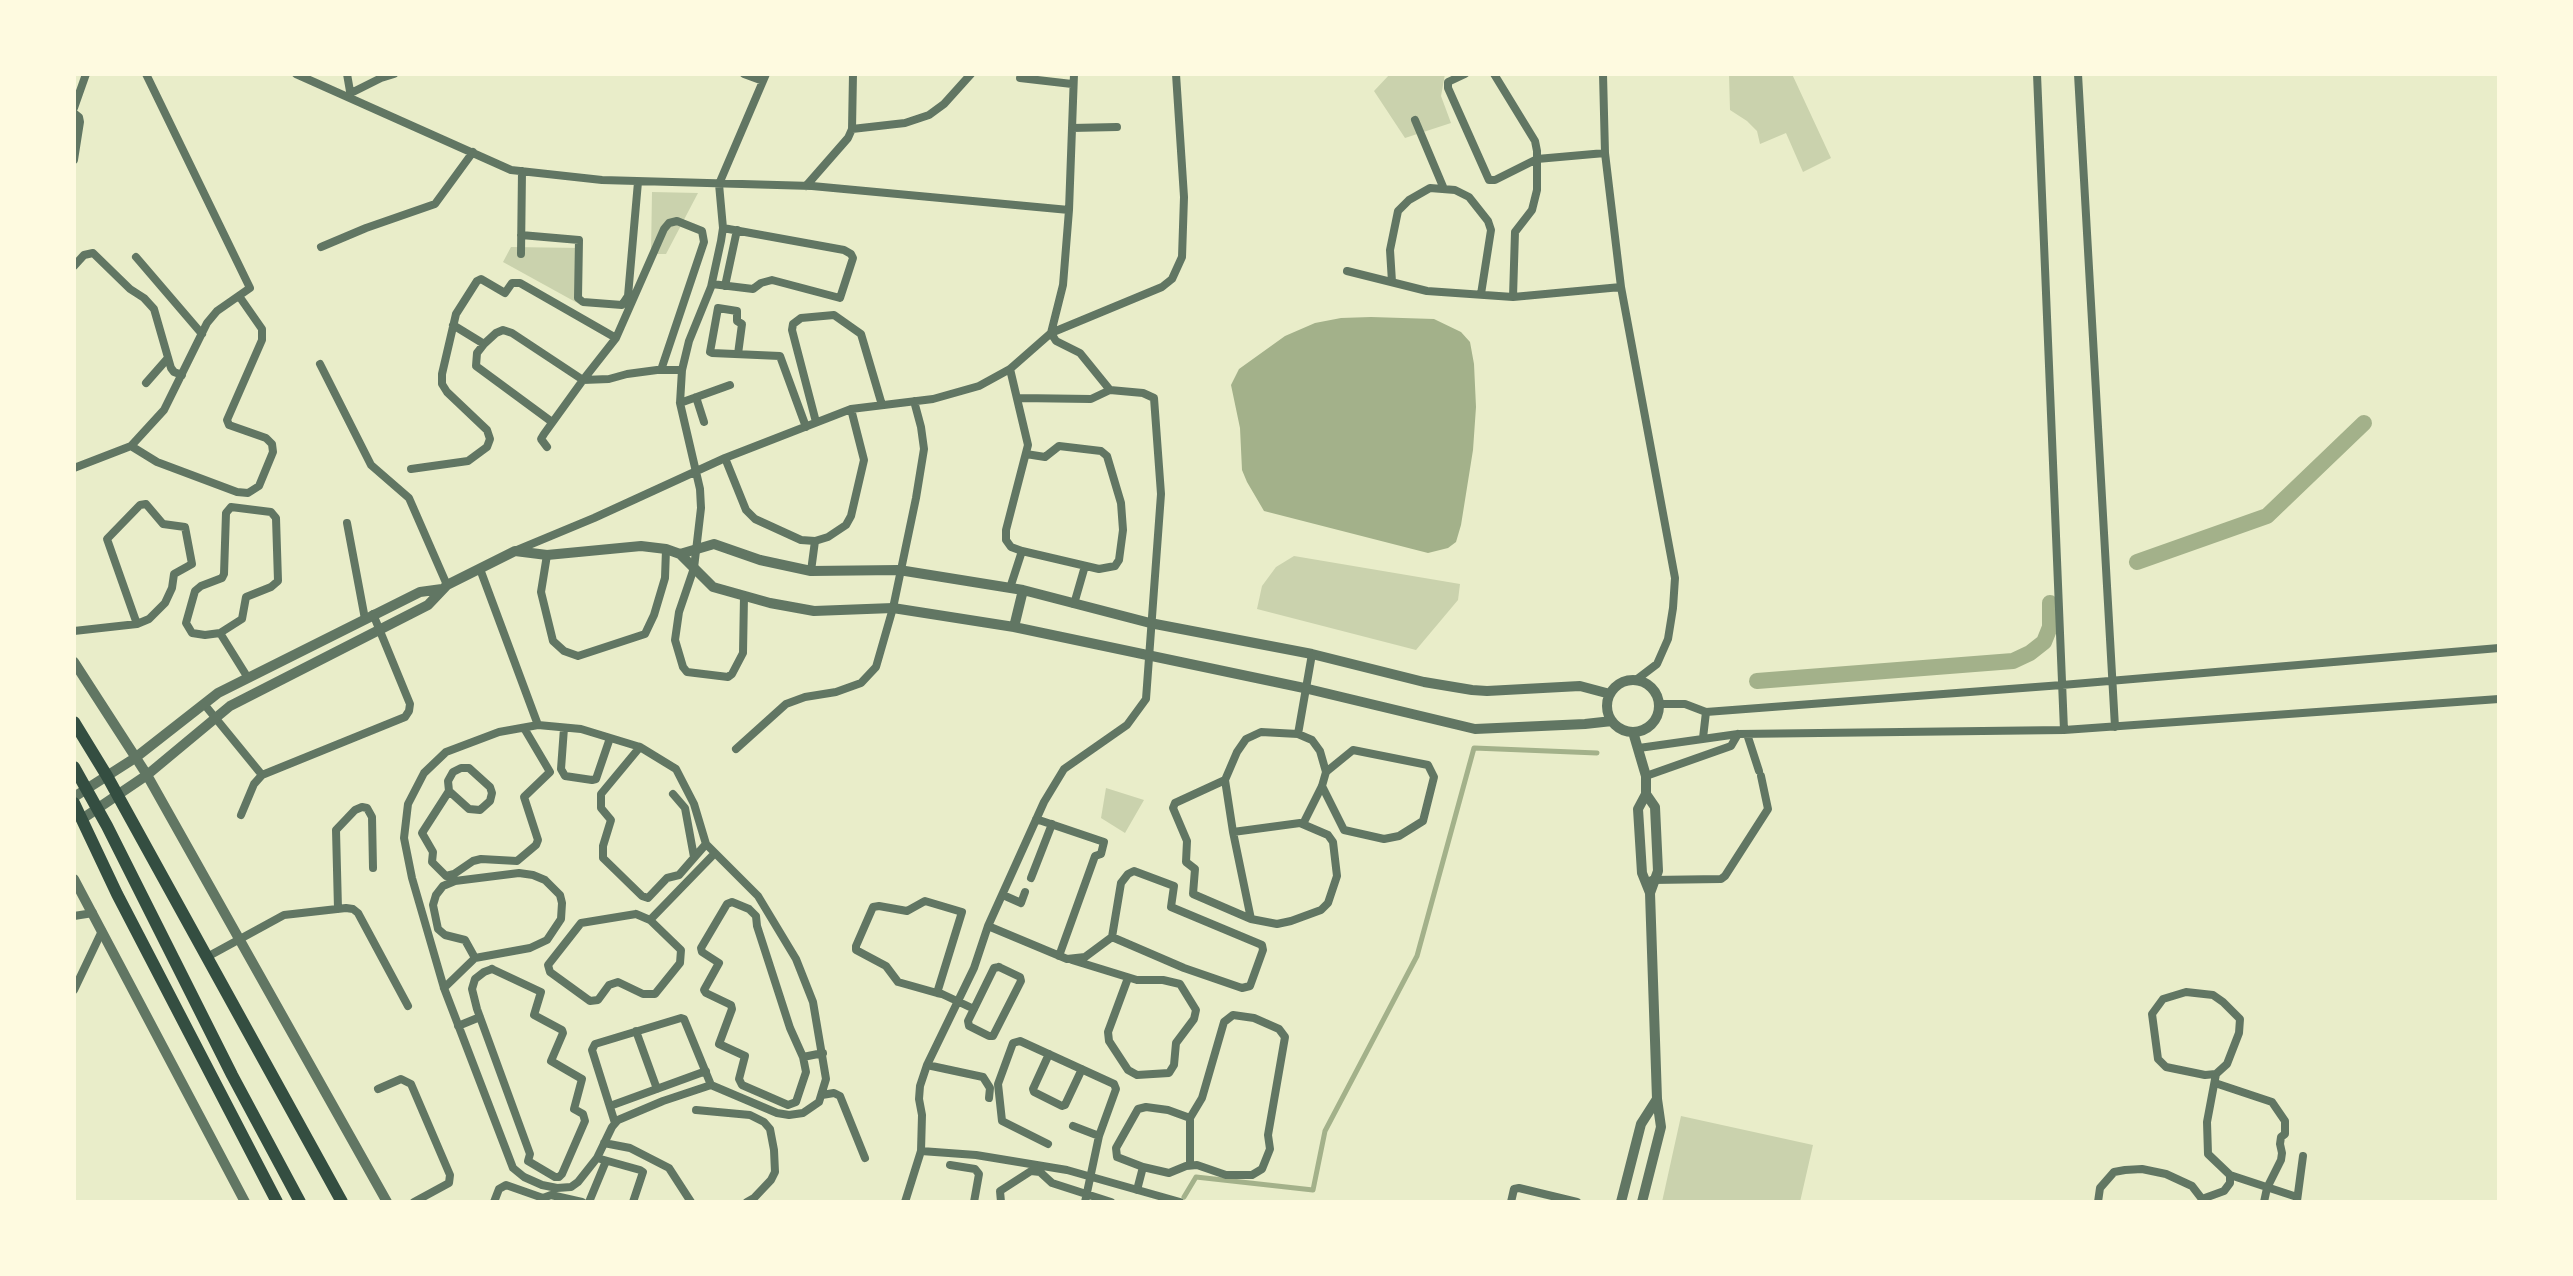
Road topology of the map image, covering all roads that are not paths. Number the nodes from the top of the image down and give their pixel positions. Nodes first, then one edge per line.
1 (86, 74) edge
2 (146, 74) edge
3 (296, 74) edge
4 (347, 74) edge
5 (394, 74) edge
6 (744, 74) edge
7 (853, 74) edge
8 (971, 74) edge
9 (1074, 74) edge
10 (1176, 74) edge
11 (1465, 74) edge
12 (1494, 74) edge
13 (1603, 74) edge
14 (2037, 74) edge
15 (2078, 74) edge
16 (764, 78) edge
17 (1020, 78) dead end
18 (1072, 84) junction
19 (351, 97) junction
20 (74, 111) edge
21 (1415, 120) dead end
22 (1117, 127) dead end
23 (1072, 128) junction
24 (852, 129) junction
25 (473, 152) junction
26 (1605, 153) junction
27 (1537, 159) junction
28 (74, 160) edge
29 (522, 171) junction
30 (638, 182) junction
31 (719, 184) junction
32 (806, 186) junction
33 (1444, 189) junction
34 (1069, 210) junction
35 (723, 228) junction
36 (737, 230) junction
37 (702, 231) junction
38 (521, 235) junction
39 (721, 241) junction
40 (321, 247) dead end
41 (521, 254) dead end
42 (136, 257) dead end
43 (74, 266) edge
44 (1347, 271) dead end
45 (1392, 282) junction
46 (712, 284) junction
47 (725, 286) junction
48 (1621, 287) junction
49 (1481, 294) junction
50 (239, 296) junction
51 (1513, 297) junction
52 (453, 325) junction
53 (1051, 333) junction
54 (202, 334) junction
55 (616, 338) junction
56 (484, 344) junction
57 (738, 354) junction
58 (168, 358) junction
59 (320, 364) dead end
60 (1010, 369) junction
61 (661, 370) junction
62 (682, 370) junction
63 (182, 375) junction
64 (583, 380) junction
65 (146, 383) dead end
66 (730, 385) dead end
67 (1110, 390) junction
68 (696, 397) junction
69 (1019, 398) junction
70 (914, 401) junction
71 (680, 403) junction
72 (882, 405) junction
73 (851, 409) junction
74 (552, 422) junction
75 (704, 422) dead end
76 (816, 422) junction
77 (806, 427) junction
78 (131, 446) junction
79 (547, 447) dead end
80 (1026, 454) junction
81 (725, 458) junction
82 (74, 468) edge
83 (411, 469) dead end
84 (696, 471) junction
85 (347, 523) dead end
86 (815, 541) junction
87 (666, 549) junction
88 (697, 549) junction
89 (515, 551) junction
90 (1022, 551) junction
91 (680, 554) junction
92 (547, 555) junction
93 (1085, 566) junction
94 (694, 568) junction
95 (480, 569) junction
96 (899, 570) junction
97 (811, 571) junction
98 (445, 587) junction
99 (1010, 588) junction
100 (1023, 590) junction
101 (744, 596) junction
102 (1074, 604) junction
103 (893, 608) junction
104 (369, 616) junction
105 (1150, 623) junction
106 (137, 624) junction
107 (1014, 627) junction
108 (380, 629) junction
109 (74, 631) edge
110 (220, 633) junction
111 (2499, 648) edge
112 (1150, 654) junction
113 (1312, 654) junction
114 (74, 662) edge
115 (248, 678) junction
116 (1636, 680) junction
117 (2112, 681) junction
118 (2062, 685) junction
119 (1304, 688) junction
120 (1610, 694) junction
121 (2499, 699) edge
122 (204, 704) junction
123 (1659, 704) junction
124 (1706, 712) junction
125 (216, 718) junction
126 (1612, 721) junction
127 (74, 722) edge
128 (538, 725) junction
129 (2115, 727) junction
130 (524, 728) junction
131 (564, 728) junction
132 (2064, 730) junction
133 (1633, 732) junction
134 (1298, 734) junction
135 (1742, 734) junction
136 (610, 738) junction
137 (1703, 738) junction
138 (640, 747) junction
139 (1639, 748) junction
140 (736, 749) dead end
141 (135, 758) junction
142 (438, 760) junction
143 (74, 767) edge
144 (453, 772) junction
145 (1326, 772) junction
146 (147, 775) junction
147 (262, 775) junction
148 (107, 776) junction
149 (1646, 776) junction
150 (1225, 780) junction
151 (1322, 786) junction
152 (449, 791) junction
153 (673, 794) dead end
154 (1646, 794) junction
155 (118, 796) junction
156 (74, 800) edge
157 (241, 815) dead end
158 (82, 819) junction
159 (1036, 819) junction
160 (1052, 824) junction
161 (1303, 824) junction
162 (1344, 830) junction
163 (1233, 832) junction
164 (1333, 842) junction
165 (706, 844) junction
166 (715, 853) junction
167 (694, 857) junction
168 (373, 868) dead end
169 (1031, 878) dead end
170 (74, 879) edge
171 (1650, 880) junction
172 (1025, 892) dead end
173 (1003, 895) junction
174 (80, 899) edge
175 (338, 909) junction
176 (93, 913) junction
177 (74, 916) edge
178 (1251, 919) junction
179 (650, 920) junction
180 (988, 926) junction
181 (102, 931) junction
182 (1112, 937) junction
183 (240, 938) junction
184 (207, 957) junction
185 (1063, 957) junction
186 (475, 958) junction
187 (974, 968) junction
188 (990, 975) junction
189 (1128, 978) junction
190 (444, 988) junction
191 (74, 990) edge
192 (937, 993) junction
193 (957, 1002) junction
194 (408, 1006) dead end
195 (974, 1009) junction
196 (480, 1017) junction
197 (458, 1026) junction
198 (636, 1031) junction
199 (823, 1053) junction
200 (1049, 1054) junction
201 (803, 1057) junction
202 (927, 1065) junction
203 (1082, 1069) junction
204 (706, 1071) junction
205 (2215, 1079) junction
206 (711, 1085) junction
207 (378, 1089) dead end
208 (657, 1089) junction
209 (733, 1094) junction
210 (822, 1095) junction
211 (989, 1098) dead end
212 (1657, 1099) junction
213 (610, 1106) junction
214 (513, 1107) junction
215 (730, 1108) dead end
216 (696, 1110) dead end
217 (494, 1114) junction
218 (1190, 1118) junction
219 (615, 1123) junction
220 (1073, 1126) dead end
221 (1099, 1136) junction
222 (604, 1143) junction
223 (1048, 1144) dead end
224 (921, 1151) junction
225 (957, 1154) junction
226 (976, 1155) junction
227 (2303, 1156) dead end
228 (865, 1158) dead end
229 (602, 1160) junction
230 (1190, 1165) junction
231 (1143, 1167) junction
232 (975, 1169) junction
233 (2230, 1175) junction
234 (1091, 1177) junction
235 (2267, 1188) junction
236 (1137, 1190) junction
237 (1086, 1198) edge
238 (1154, 1199) edge
239 (2202, 1200) edge
240 (2297, 1200) edge
241 (245, 1202) edge
242 (277, 1202) edge
243 (300, 1202) edge
244 (342, 1202) edge
245 (387, 1202) edge
246 (414, 1202) edge
247 (494, 1202) edge
248 (582, 1202) edge
249 (589, 1202) edge
250 (633, 1202) edge
251 (691, 1202) edge
252 (747, 1202) edge
253 (906, 1202) edge
254 (974, 1202) edge
255 (1001, 1202) edge
256 (1111, 1202) edge
257 (1180, 1202) edge
258 (1511, 1202) edge
259 (1577, 1202) edge
260 (1621, 1202) edge
261 (1642, 1202) edge
262 (2098, 1202) edge
263 (2264, 1202) edge

1 - 20 street
2 - 50 street
3 - 19 street
4 - 19 street
5 - 19 street
6 - 16 street
7 - 24 street
8 - 24 street
9 - 18 street
10 - 53 street
11 - 27 street
12 - 27 street
13 - 26 street
14 - 118 street
15 - 117 street
16 - 31 street
17 - 18 street
18 - 23 street
19 - 25 street
20 - 28 street
21 - 33 street
22 - 23 street
23 - 34 street
24 - 32 street
25 - 29 street
25 - 40 street
26 - 27 street
26 - 48 street
27 - 51 street
29 - 30 street
29 - 38 street
30 - 31 street
30 - 38 street
31 - 32 street
31 - 35 street
32 - 34 street
33 - 45 street
33 - 49 street
34 - 53 street
35 - 36 street
35 - 39 street
36 - 47 street
36 - 47 street
37 - 39 street
37 - 55 street
37 - 61 street
38 - 41 street
39 - 46 street
42 - 54 street
43 - 58 street
44 - 45 street
45 - 49 street
46 - 47 street
46 - 62 street
48 - 51 street
48 - 116 street
49 - 51 street
50 - 54 street
50 - 78 street
52 - 55 street
52 - 56 street
52 - 83 street
53 - 60 street
53 - 67 street
54 - 63 street
55 - 64 street
56 - 64 street
56 - 74 street
57 - 57 street
57 - 77 street
58 - 63 street
58 - 65 street
59 - 98 street
60 - 69 street
60 - 70 street
61 - 62 street
61 - 64 street
62 - 71 street
63 - 78 street
64 - 74 street
66 - 68 street
67 - 69 street
67 - 105 street
68 - 71 street
68 - 75 street
69 - 80 street
70 - 72 street
70 - 96 street
71 - 84 street
72 - 73 street
72 - 76 street
73 - 76 street
73 - 86 street
74 - 79 street
76 - 77 street
77 - 81 street
78 - 82 street
80 - 90 street
80 - 93 street
81 - 84 street
81 - 86 street
84 - 88 street
84 - 89 street
85 - 104 street
86 - 97 street
87 - 91 street
87 - 92 street
87 - 92 street
88 - 91 street
88 - 94 street
88 - 97 street
89 - 92 street
89 - 95 street
90 - 93 street
90 - 99 street
91 - 94 street
93 - 102 street
94 - 101 street
94 - 101 street
95 - 98 street
95 - 128 street
96 - 97 street
96 - 99 street
96 - 103 street
98 - 104 street
98 - 108 street
99 - 100 street
100 - 102 street
100 - 107 street
101 - 103 street
102 - 105 street
103 - 107 street
103 - 140 street
104 - 108 street
104 - 115 street
105 - 112 street
105 - 113 street
106 - 106 street
106 - 109 street
107 - 112 street
108 - 125 street
108 - 147 street
110 - 110 street
110 - 115 street
111 - 117 street
112 - 119 street
112 - 159 street
113 - 119 street
113 - 120 street
114 - 141 street
115 - 122 street
116 - 120 street
116 - 123 street
117 - 118 street
117 - 129 street
118 - 124 street
118 - 132 street
119 - 126 street
119 - 134 street
120 - 126 street
121 - 129 street
122 - 125 street
122 - 141 street
123 - 124 street
123 - 133 street
124 - 137 street
125 - 146 street
125 - 147 street
126 - 133 street
127 - 148 main road
128 - 130 street
128 - 131 street
129 - 132 street
130 - 142 street
130 - 152 street
131 - 136 street
131 - 136 street
132 - 135 street
133 - 139 street
134 - 145 street
134 - 150 street
135 - 137 street
135 - 149 street
135 - 171 street
136 - 138 street
137 - 139 street
138 - 165 street
138 - 167 street
139 - 149 street
141 - 146 street
141 - 148 street
142 - 144 street
142 - 190 street
143 - 243 main road
144 - 152 street
144 - 152 street
145 - 151 street
145 - 162 street
146 - 155 street
146 - 183 street
147 - 157 street
148 - 155 main road
148 - 156 street
149 - 154 street
150 - 163 street
150 - 178 street
151 - 161 street
151 - 162 street
153 - 167 street
154 - 171 street
154 - 171 street
155 - 158 street
155 - 184 main road
156 - 158 main road
158 - 242 main road
159 - 160 street
159 - 173 street
160 - 169 street
160 - 185 street
161 - 163 street
161 - 164 street
162 - 164 street
163 - 178 street
164 - 178 street
165 - 166 street
165 - 167 street
166 - 179 street
166 - 199 street
168 - 175 street
170 - 174 street
171 - 212 street
172 - 173 street
173 - 180 street
174 - 176 street
175 - 183 street
175 - 194 street
176 - 177 street
176 - 181 street
179 - 179 street
180 - 185 street
180 - 187 street
181 - 191 street
181 - 241 street
182 - 182 street
182 - 185 street
183 - 184 street
183 - 245 street
184 - 244 main road
185 - 189 street
186 - 186 street
186 - 190 street
187 - 188 street
187 - 193 street
188 - 195 street
188 - 195 street
189 - 189 street
190 - 197 street
192 - 192 street
192 - 193 street
193 - 195 street
193 - 202 street
196 - 197 street
196 - 214 street
196 - 214 street
197 - 217 street
198 - 204 street
198 - 208 street
198 - 213 street
199 - 201 street
199 - 210 street
200 - 203 street
200 - 203 street
200 - 223 street
201 - 201 street
202 - 211 street
202 - 224 street
203 - 221 street
204 - 206 street
204 - 208 street
205 - 205 street
205 - 233 street
205 - 235 street
206 - 209 street
206 - 219 street
207 - 246 street
208 - 213 street
209 - 210 street
209 - 215 street
210 - 228 street
212 - 260 street
212 - 261 street
213 - 219 street
214 - 217 street
216 - 252 street
217 - 229 street
218 - 230 street
218 - 230 street
218 - 231 street
219 - 222 street
220 - 221 street
221 - 234 street
222 - 229 street
222 - 251 street
224 - 225 street
224 - 253 street
225 - 226 street
225 - 232 street
226 - 232 street
226 - 234 street
227 - 240 street
229 - 249 street
229 - 250 street
230 - 231 street
231 - 236 street
232 - 254 street
233 - 235 street
233 - 239 street
234 - 236 street
234 - 237 street
235 - 240 street
235 - 263 street
236 - 238 street
237 - 255 street
237 - 256 street
238 - 257 street
239 - 262 street
247 - 248 street
258 - 259 street

